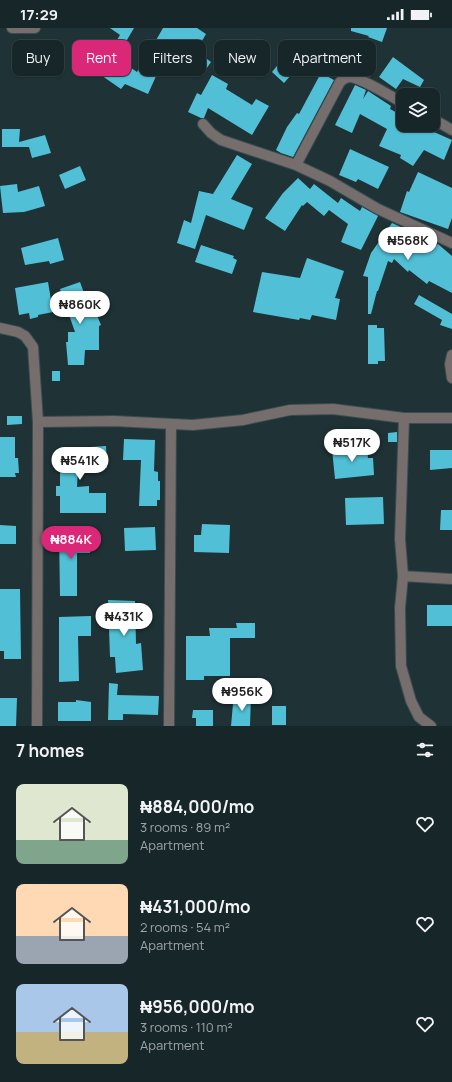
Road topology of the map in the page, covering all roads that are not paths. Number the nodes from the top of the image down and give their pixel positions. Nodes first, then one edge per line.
1 (12, 28) edge
2 (35, 28) edge
3 (396, 99) edge
4 (440, 123) edge
5 (203, 124) dead end
6 (452, 130) edge
7 (296, 165) junction
8 (452, 243) edge
9 (0, 328) edge
10 (452, 355) edge
11 (452, 378) edge
12 (404, 418) junction
13 (452, 418) edge
14 (38, 422) junction
15 (171, 424) junction
16 (403, 576) junction
17 (452, 579) edge
18 (37, 726) edge
19 (169, 726) edge
20 (431, 726) edge

1 - 2 street
3 - 7 street
4 - 6 street
5 - 7 street
7 - 8 street
9 - 14 street
10 - 11 street
12 - 13 street
12 - 15 street
12 - 16 street
14 - 15 street
14 - 18 street
15 - 19 street
16 - 17 street
16 - 20 street

